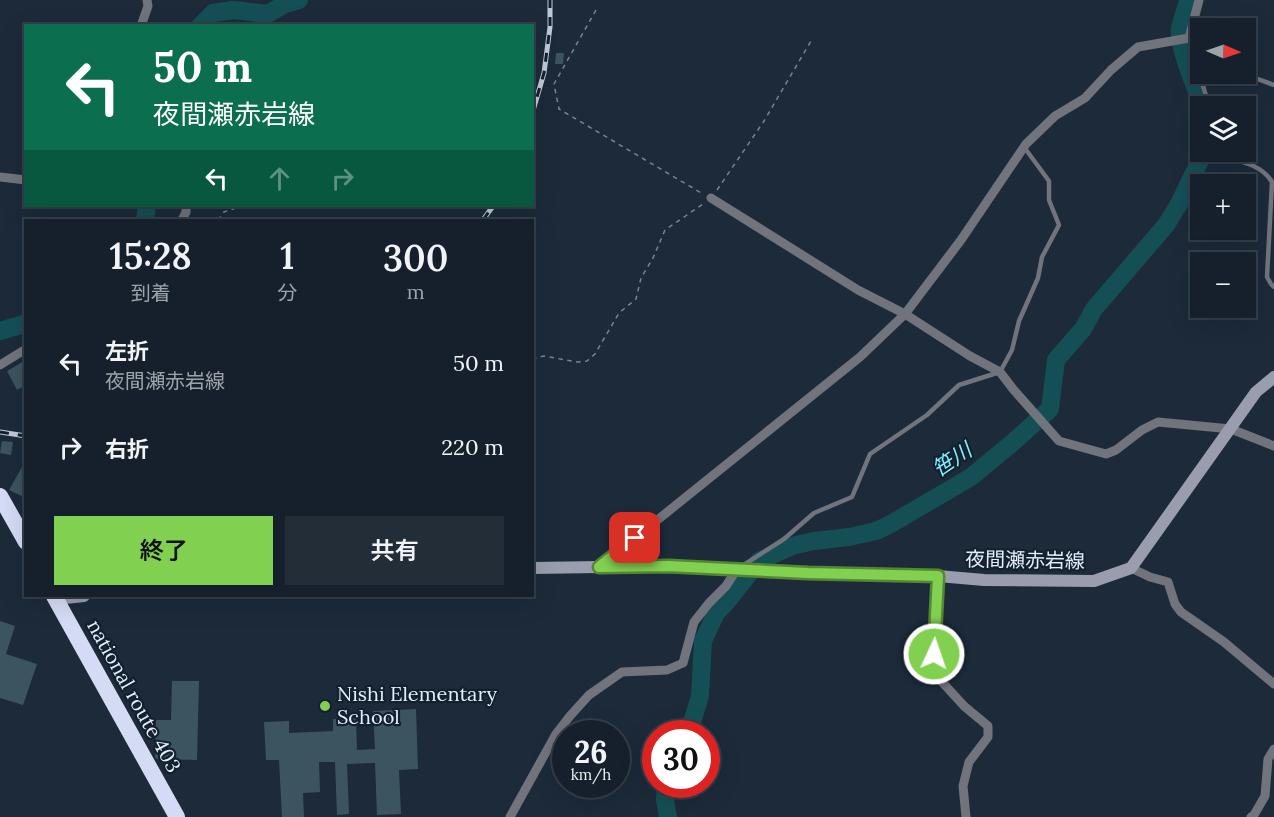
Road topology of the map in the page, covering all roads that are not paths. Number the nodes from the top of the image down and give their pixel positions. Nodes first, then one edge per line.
1 (147, 0) edge
2 (1199, 0) edge
3 (142, 24) edge
4 (1184, 39) junction
5 (1190, 50) edge
6 (1256, 78) edge
7 (1274, 85) edge
8 (1024, 147) junction
9 (1242, 162) edge
10 (0, 177) edge
11 (24, 180) edge
12 (711, 198) road end
13 (1274, 287) edge
14 (905, 314) junction
15 (24, 350) edge
16 (0, 365) edge
17 (1000, 372) junction
18 (1274, 377) edge
19 (1231, 429) junction
20 (1274, 446) edge
21 (1, 501) edge
22 (24, 539) edge
23 (599, 567) junction
24 (534, 568) edge
25 (1131, 568) junction
26 (741, 569) junction
27 (938, 576) junction
28 (55, 597) edge
29 (1274, 684) edge
30 (1274, 749) edge
31 (177, 817) edge
32 (510, 817) edge
33 (966, 817) edge
34 (1251, 817) edge

1 - 3 street
2 - 4 street
4 - 5 lane
4 - 8 street
6 - 7 lane
8 - 14 street
8 - 17 lane
9 - 13 lane
10 - 11 street
12 - 14 street
14 - 17 street
14 - 23 street
15 - 16 street
17 - 19 street
17 - 26 lane
18 - 19 main road
19 - 20 street
19 - 25 main road
21 - 22 highway
23 - 24 main road, 夜間瀬赤岩線
23 - 26 main road, 夜間瀬赤岩線
25 - 27 main road, 夜間瀬赤岩線
25 - 29 street
26 - 27 main road, 夜間瀬赤岩線
26 - 32 street
27 - 33 street
28 - 31 highway, national route 403
30 - 34 street

